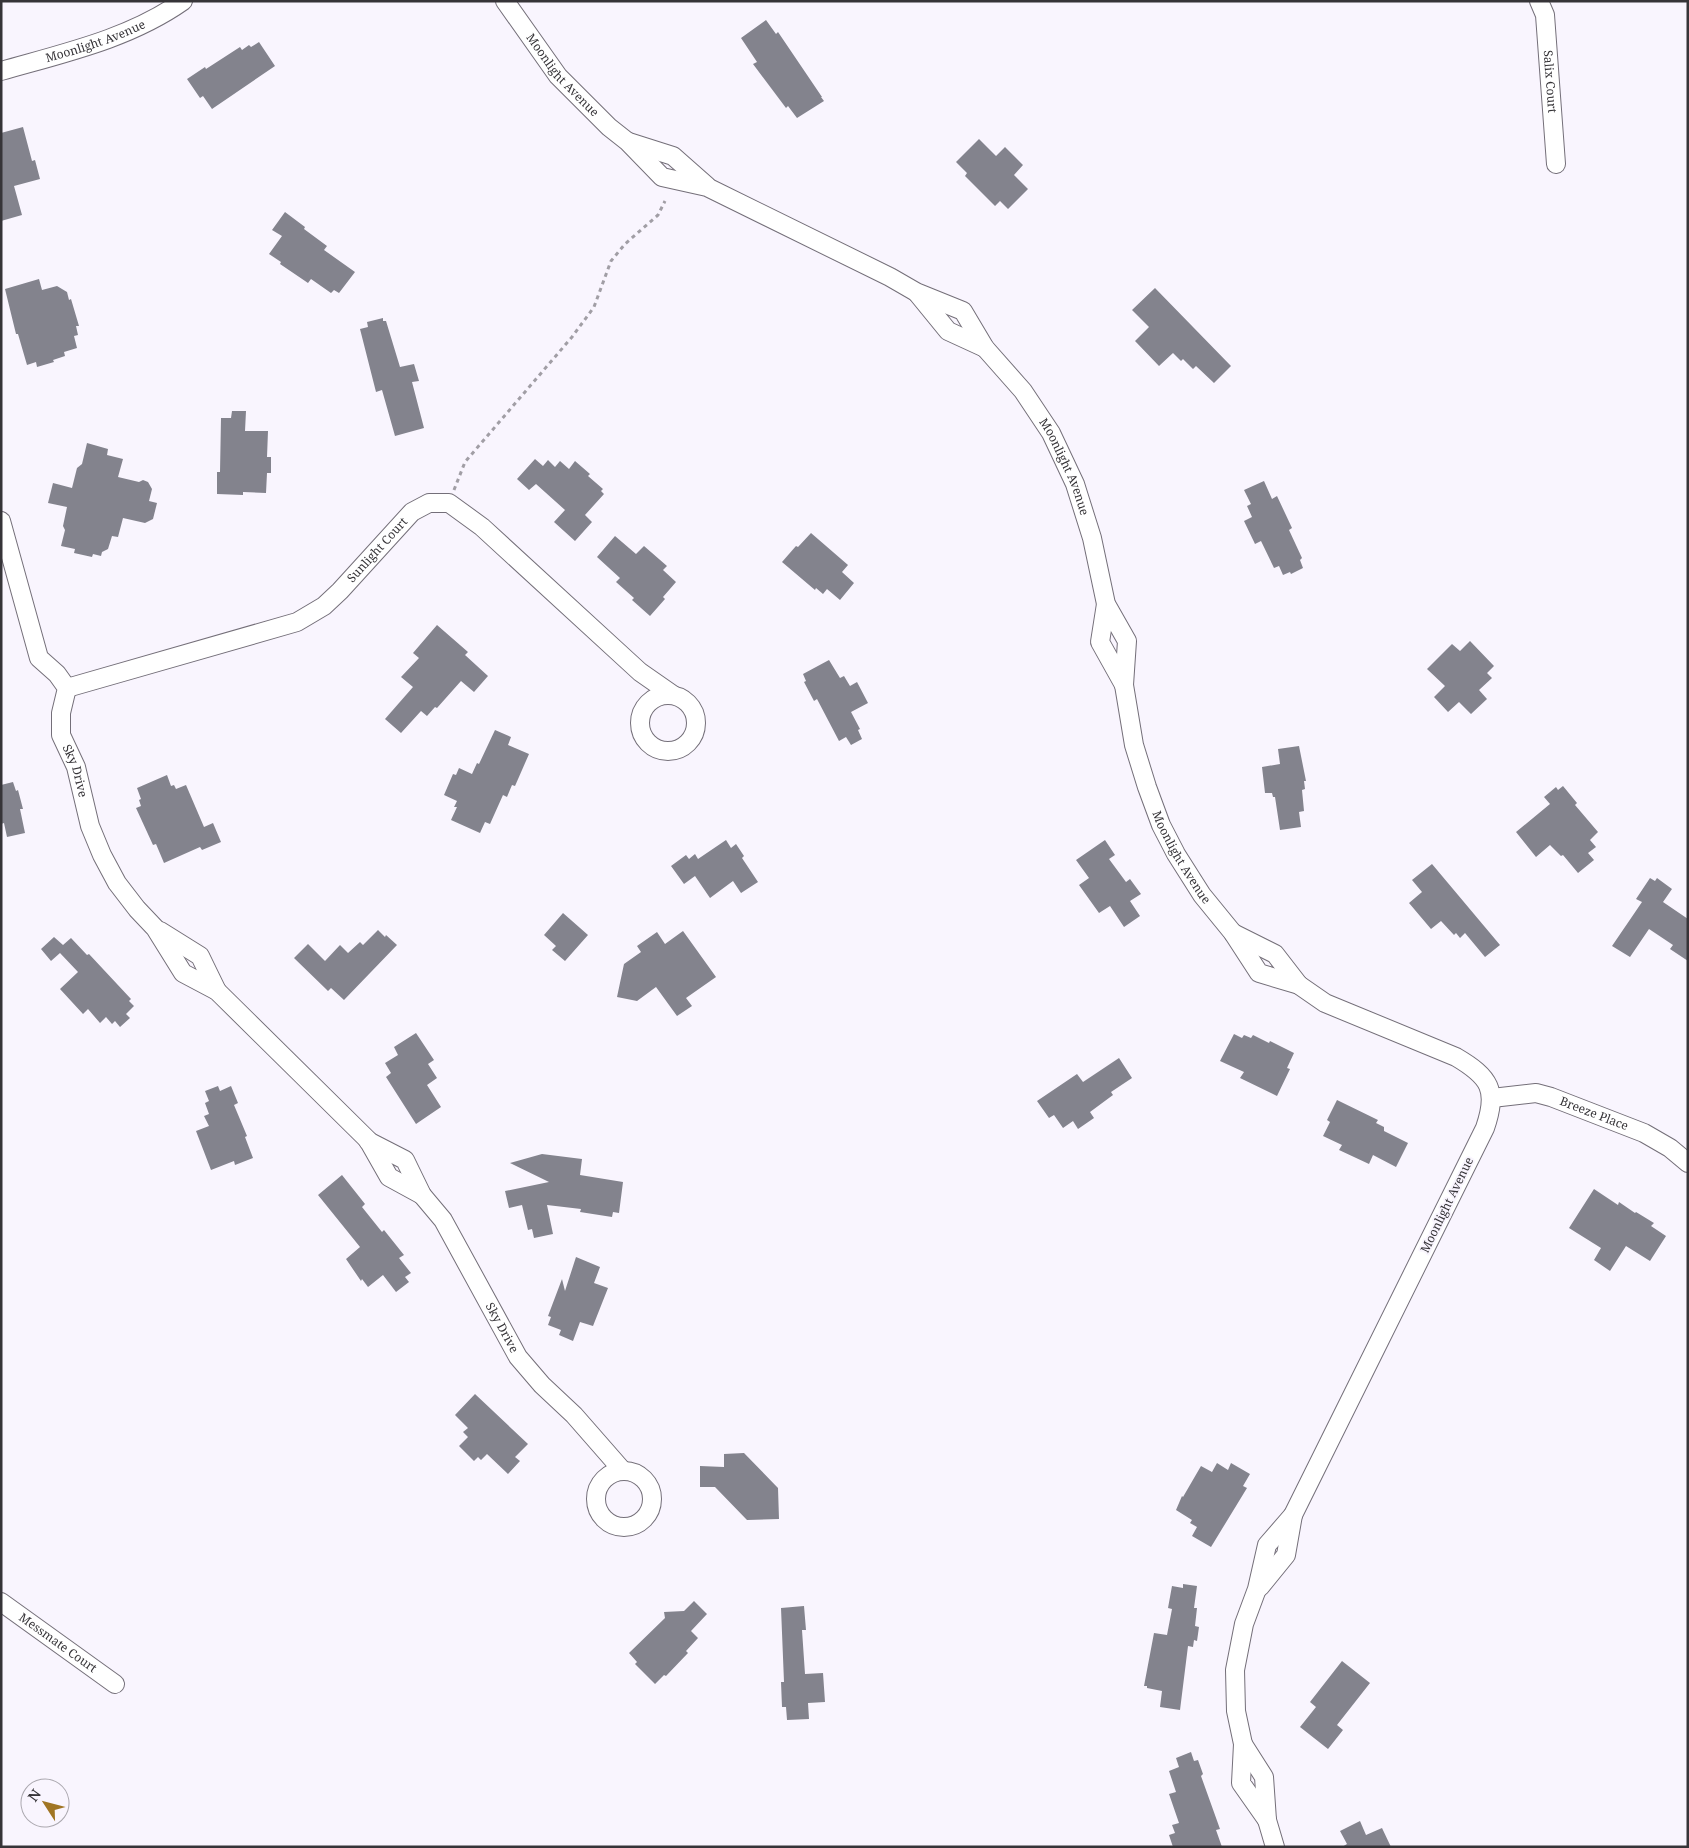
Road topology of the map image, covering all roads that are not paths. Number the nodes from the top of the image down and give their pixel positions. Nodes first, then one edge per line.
1 (183, 1) edge
2 (505, 1) edge
3 (1540, 1) edge
4 (1, 71) edge
5 (628, 142) junction
6 (1556, 164) dead end
7 (708, 187) junction
8 (916, 292) junction
9 (985, 348) junction
10 (1, 521) edge
11 (1106, 604) junction
12 (1124, 685) junction
13 (67, 688) junction
14 (650, 694) junction
15 (1233, 933) junction
16 (1299, 985) junction
17 (1492, 1098) junction
18 (1688, 1164) edge
19 (600, 1447) junction
20 (623, 1471) junction
21 (600, 1484) junction
22 (1, 1602) edge
23 (115, 1684) dead end
24 (1275, 1847) edge

1 - 4 street, Moonlight Avenue
2 - 5 street, Moonlight Avenue
3 - 6 street, Salix Court
5 - 7 street, Moonlight Avenue
5 - 7 street, Moonlight Avenue
7 - 8 street, Moonlight Avenue
8 - 9 street, Moonlight Avenue
8 - 9 street, Moonlight Avenue
9 - 11 street, Moonlight Avenue
10 - 13 street
11 - 12 street, Moonlight Avenue
11 - 12 street, Moonlight Avenue
12 - 15 street, Moonlight Avenue
13 - 14 street, Sunlight Court
13 - 19 street, Sky Drive
14 - 14 street
15 - 16 street, Moonlight Avenue
15 - 16 street, Moonlight Avenue
16 - 17 street, Moonlight Avenue
17 - 18 street, Breeze Place
17 - 24 street, Moonlight Avenue
19 - 20 street, Sky Drive
19 - 21 street
20 - 21 street
20 - 21 street
22 - 23 street, Messmate Court

